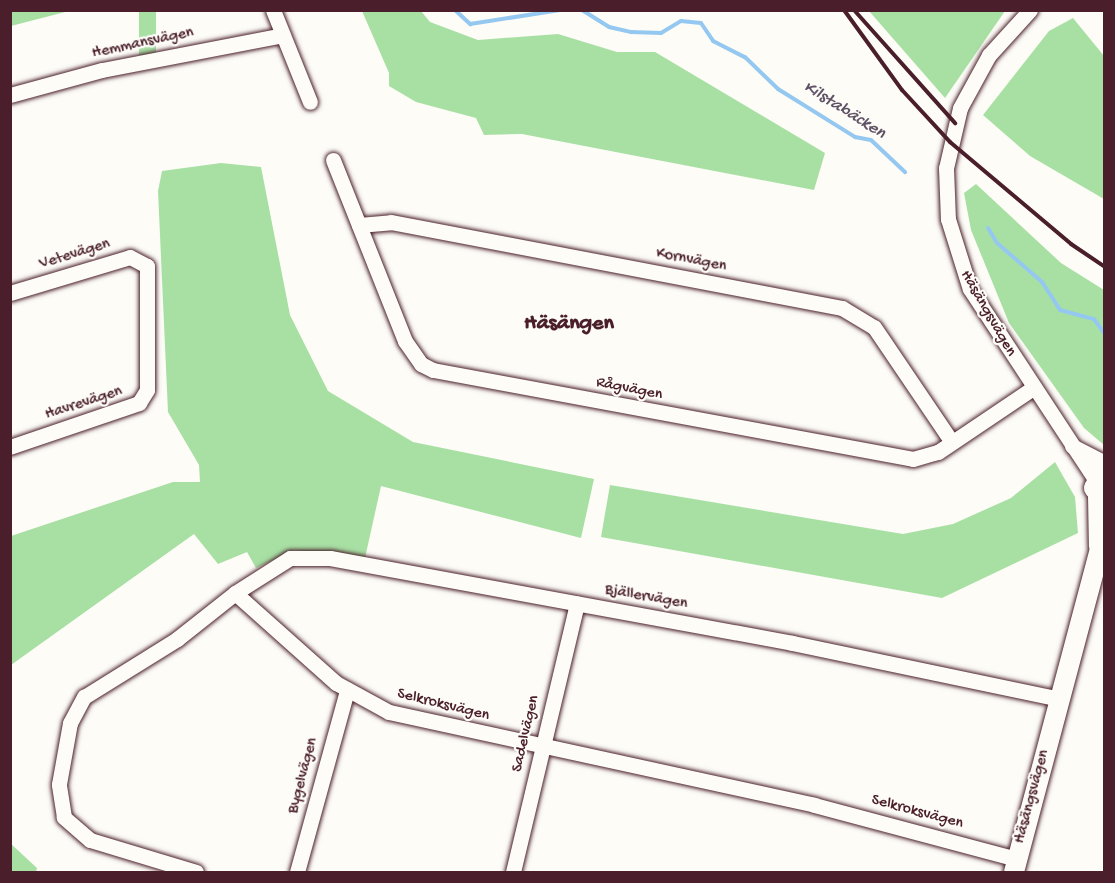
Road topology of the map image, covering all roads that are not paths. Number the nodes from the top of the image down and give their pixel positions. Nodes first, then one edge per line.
1 (273, 10) edge
2 (1030, 10) edge
3 (284, 35) junction
4 (10, 95) edge
5 (310, 102) dead end
6 (333, 160) dead end
7 (359, 225) junction
8 (147, 266) joint
9 (10, 293) edge
10 (1033, 388) junction
11 (952, 442) junction
12 (10, 447) edge
13 (1072, 447) junction
14 (1104, 462) edge
15 (1100, 486) edge
16 (1102, 541) edge
17 (235, 593) junction
18 (577, 604) junction
19 (347, 690) junction
20 (1059, 699) junction
21 (542, 749) junction
22 (1015, 866) edge
23 (196, 873) edge
24 (297, 873) edge
25 (513, 873) edge

1 - 3 street
2 - 10 street, Häsängsvägen
3 - 4 street, Hemmansvägen
3 - 5 street
6 - 7 street, Rågvägen
7 - 11 street, Kornvägen
7 - 11 street, Rågvägen
8 - 9 street, Vetevägen
8 - 12 street, Havrevägen
10 - 11 street, Rågvägen
10 - 13 street, Häsängsvägen
13 - 14 street
13 - 15 street, Häsängsvägen
15 - 16 street, Häsängsvägen
16 - 20 street, Häsängsvägen
17 - 18 street, Bjällervägen
17 - 19 street, Selkroksvägen
17 - 23 street
18 - 20 street, Bjällervägen
18 - 21 street, Sadelvägen
19 - 21 street, Selkroksvägen
19 - 24 street, Bygelvägen
20 - 22 street, Häsängsvägen
21 - 22 street, Selkroksvägen
21 - 25 street, Sadelvägen

